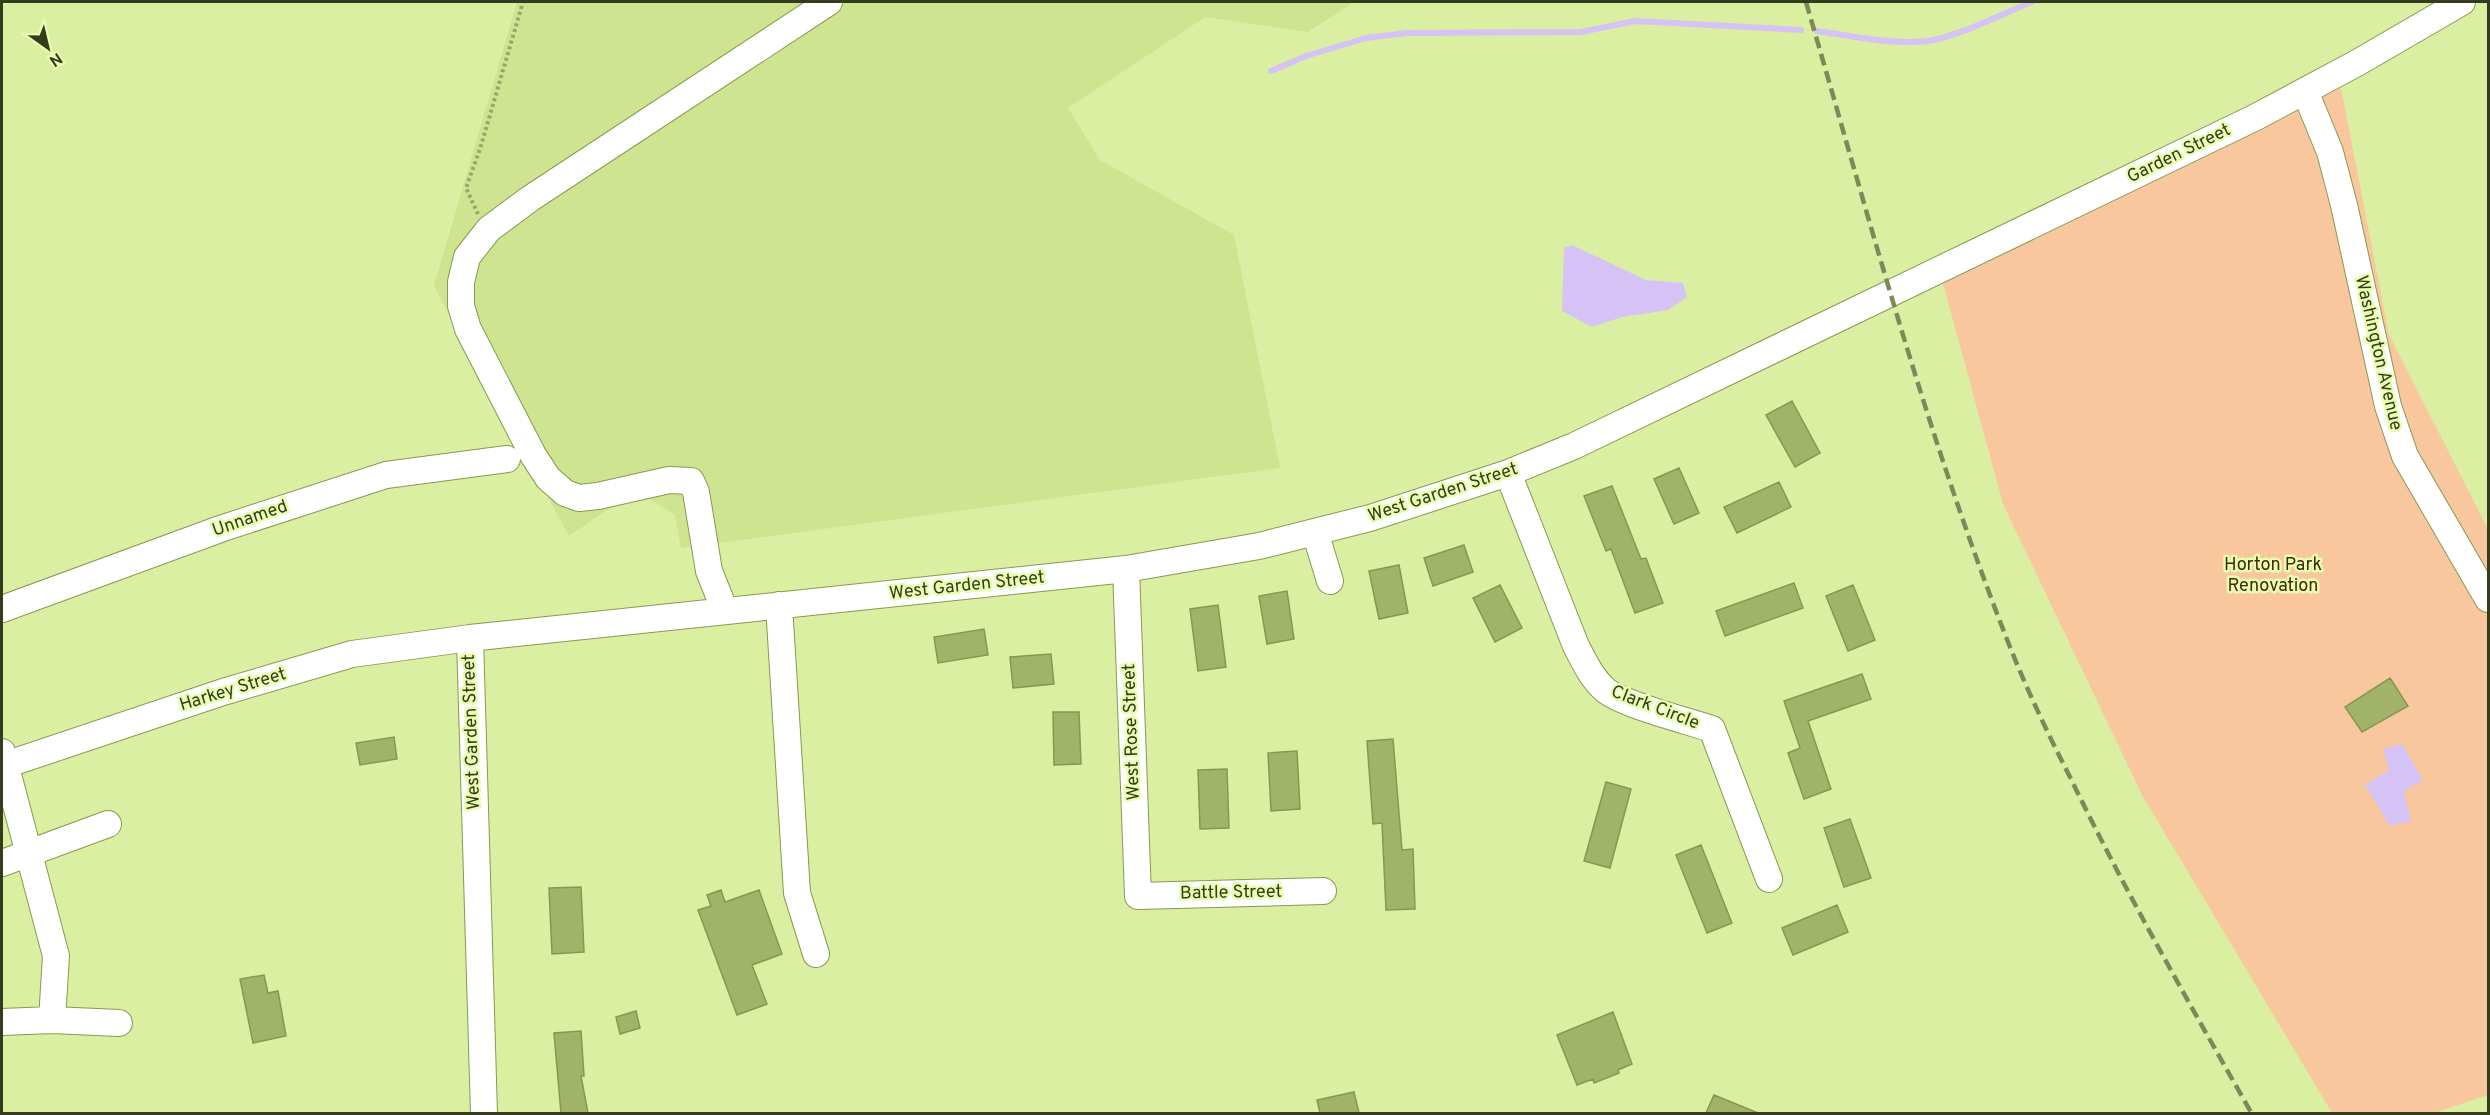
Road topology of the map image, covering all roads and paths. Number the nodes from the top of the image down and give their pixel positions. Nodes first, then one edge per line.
1 (524, 2) edge
2 (829, 2) edge
3 (2462, 2) edge
4 (2305, 91) junction
5 (489, 229) junction
6 (1890, 295) joint
7 (507, 459) dead end
8 (1508, 473) junction
9 (1315, 532) junction
10 (1126, 568) junction
11 (1330, 581) dead end
12 (2488, 599) edge
13 (779, 605) junction
14 (2, 609) edge
15 (725, 611) junction
16 (470, 638) junction
17 (4, 764) edge
18 (108, 824) dead end
19 (29, 854) junction
20 (2, 863) edge
21 (1769, 879) dead end
22 (1323, 891) dead end
23 (1138, 896) joint
24 (816, 954) dead end
25 (52, 1020) junction
26 (2, 1022) edge
27 (119, 1023) dead end
28 (484, 1113) edge

1 - 5 path
2 - 5 street
3 - 4 street, Garden Street
4 - 6 street, Garden Street
4 - 12 street, Washington Avenue
5 - 15 street
6 - 8 street, West Garden Street
7 - 14 street, Unnamed
8 - 9 street, West Garden Street
8 - 21 street, Clark Circle
9 - 10 street, West Garden Street
9 - 11 street
10 - 13 street, West Garden Street
10 - 23 street, West Rose Street
13 - 15 street, West Garden Street
13 - 24 street
15 - 16 street, West Garden Street
16 - 17 street, Harkey Street
16 - 28 street, West Garden Street
17 - 19 street
18 - 19 street
19 - 20 street
19 - 25 street
22 - 23 street, Battle Street
25 - 26 street
25 - 27 street

